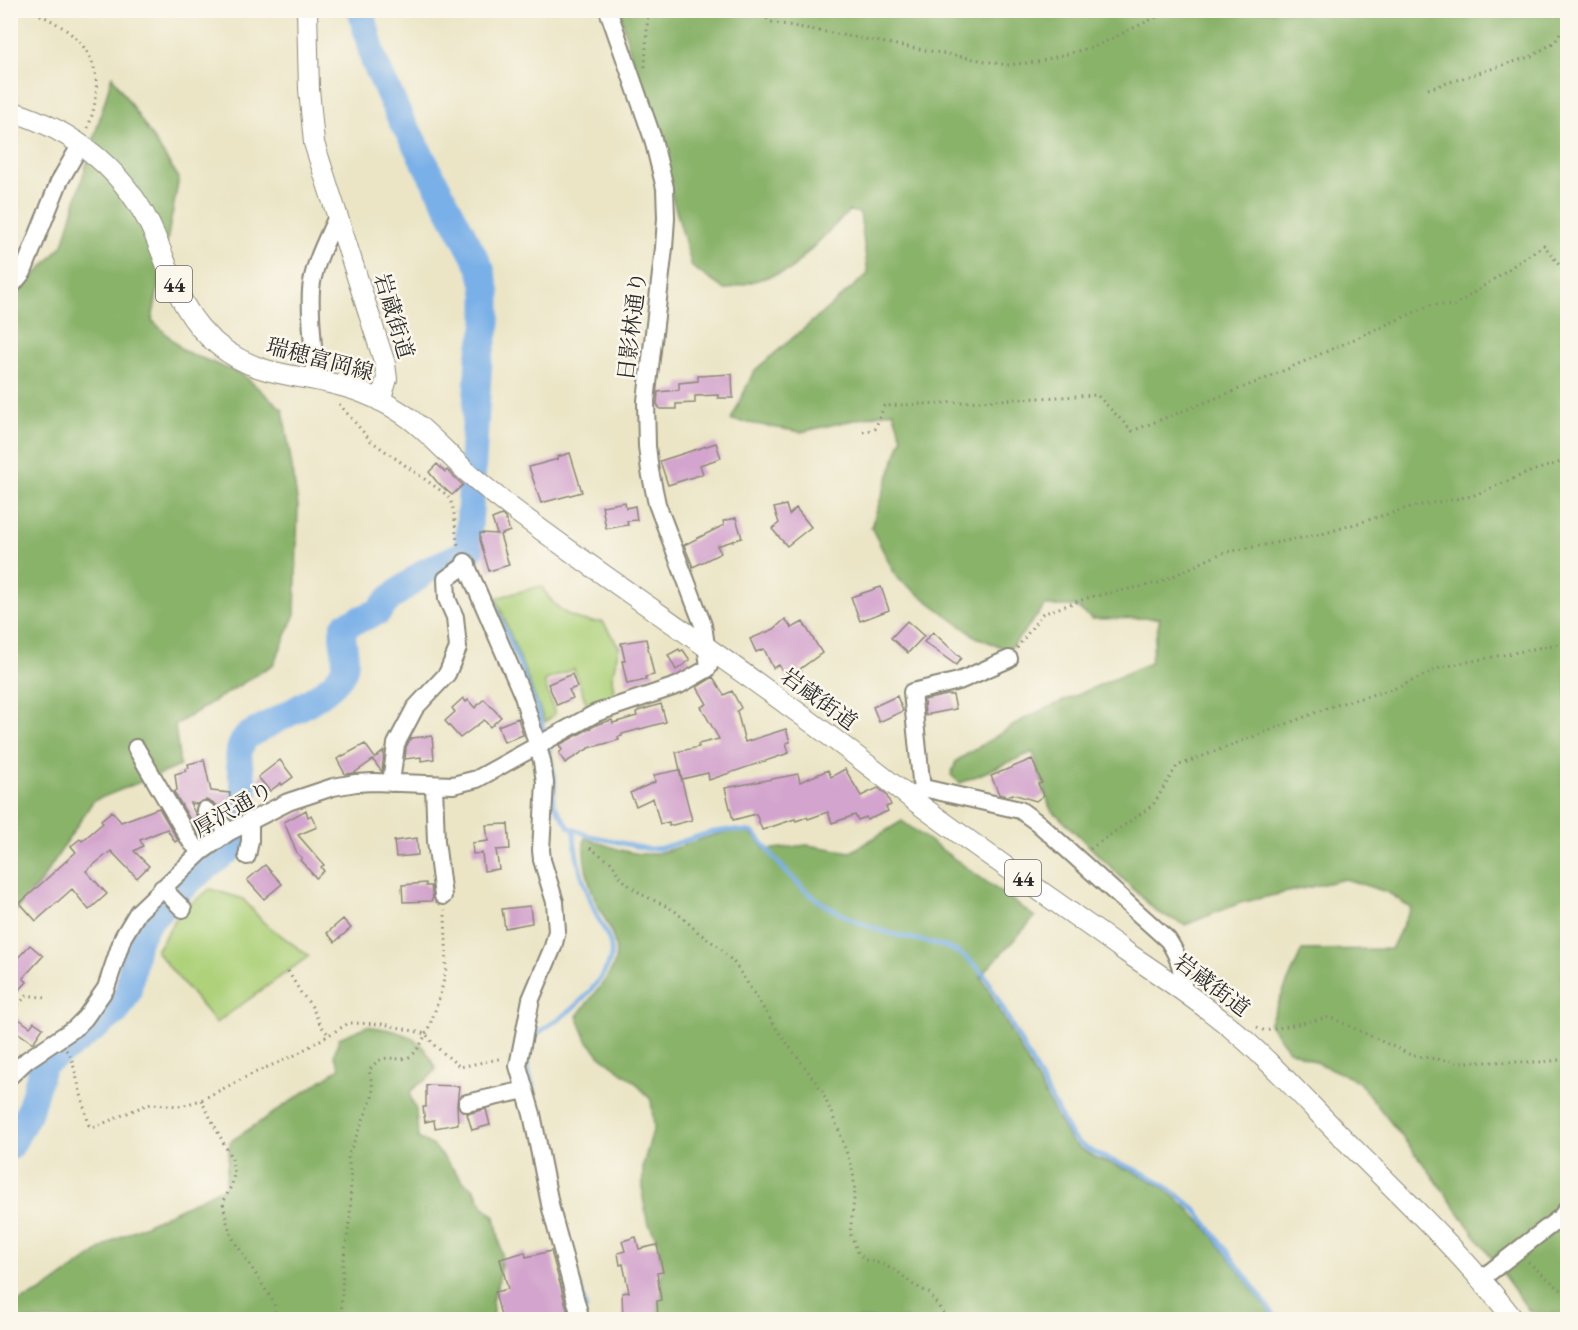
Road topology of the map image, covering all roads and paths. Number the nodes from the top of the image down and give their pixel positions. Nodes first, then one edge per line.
1 (29, 10) edge
2 (308, 10) edge
3 (608, 10) edge
4 (648, 10) edge
5 (758, 10) edge
6 (1171, 10) edge
7 (1568, 21) edge
8 (1428, 89) dead end
9 (638, 92) junction
10 (10, 111) edge
11 (81, 144) junction
12 (338, 214) junction
13 (1568, 277) edge
14 (10, 288) edge
15 (314, 379) junction
16 (335, 399) dead end
17 (380, 401) junction
18 (863, 432) dead end
19 (1568, 460) edge
20 (463, 558) junction
21 (1568, 642) edge
22 (706, 647) junction
23 (1009, 659) joint
24 (542, 743) junction
25 (136, 748) dead end
26 (391, 783) junction
27 (434, 786) junction
28 (916, 793) junction
29 (205, 810) dead end
30 (250, 820) junction
31 (228, 832) junction
32 (590, 848) dead end
33 (201, 852) junction
34 (247, 856) dead end
35 (1076, 858) junction
36 (443, 896) joint
37 (288, 971) dead end
38 (1182, 991) junction
39 (47, 998) dead end
40 (18, 1005) dead end
41 (1256, 1026) dead end
42 (426, 1034) junction
43 (329, 1036) junction
44 (70, 1056) dead end
45 (518, 1058) junction
46 (1568, 1059) edge
47 (10, 1076) edge
48 (525, 1090) junction
49 (201, 1100) junction
50 (467, 1103) dead end
51 (1568, 1208) edge
52 (1516, 1252) junction
53 (1481, 1279) junction
54 (1568, 1296) edge
55 (276, 1320) edge
56 (341, 1320) edge
57 (581, 1320) edge
58 (948, 1320) edge
59 (1515, 1320) edge

1 - 11 path
2 - 12 main road, 岩蔵街道
3 - 9 street, 日影林通り
4 - 9 path
5 - 6 path
7 - 8 path
9 - 22 street, 日影林通り
10 - 11 main road, 瑞穂富岡線 / 44
11 - 14 street
11 - 15 main road, 瑞穂富岡線 / 44
12 - 15 street
12 - 17 main road, 岩蔵街道
13 - 18 path
15 - 17 main road, 瑞穂富岡線 / 44
16 - 20 path
17 - 22 main road, 岩蔵街道 / 44
19 - 23 path
20 - 24 street
20 - 26 street
21 - 35 path
22 - 24 street, 厚沢通り
22 - 28 main road, 岩蔵街道 / 44
23 - 28 street
24 - 27 street, 厚沢通り
24 - 45 street
25 - 33 street
26 - 27 street, 厚沢通り
26 - 30 street, 厚沢通り
27 - 36 street
28 - 35 street
28 - 38 main road, 岩蔵街道 / 44
29 - 31 street
30 - 31 street, 厚沢通り
30 - 34 street
31 - 33 street, 厚沢通り
32 - 58 path
33 - 47 street, 厚沢通り
35 - 38 street
36 - 42 path
37 - 43 path
38 - 53 main road, 岩蔵街道 / 44
39 - 40 path
41 - 46 path
42 - 43 path
42 - 45 path
42 - 56 path
43 - 49 path
44 - 49 path
45 - 48 street
48 - 50 street
48 - 57 street
49 - 55 path
51 - 52 street
52 - 53 street
52 - 54 path
53 - 59 main road, 岩蔵街道 / 44

